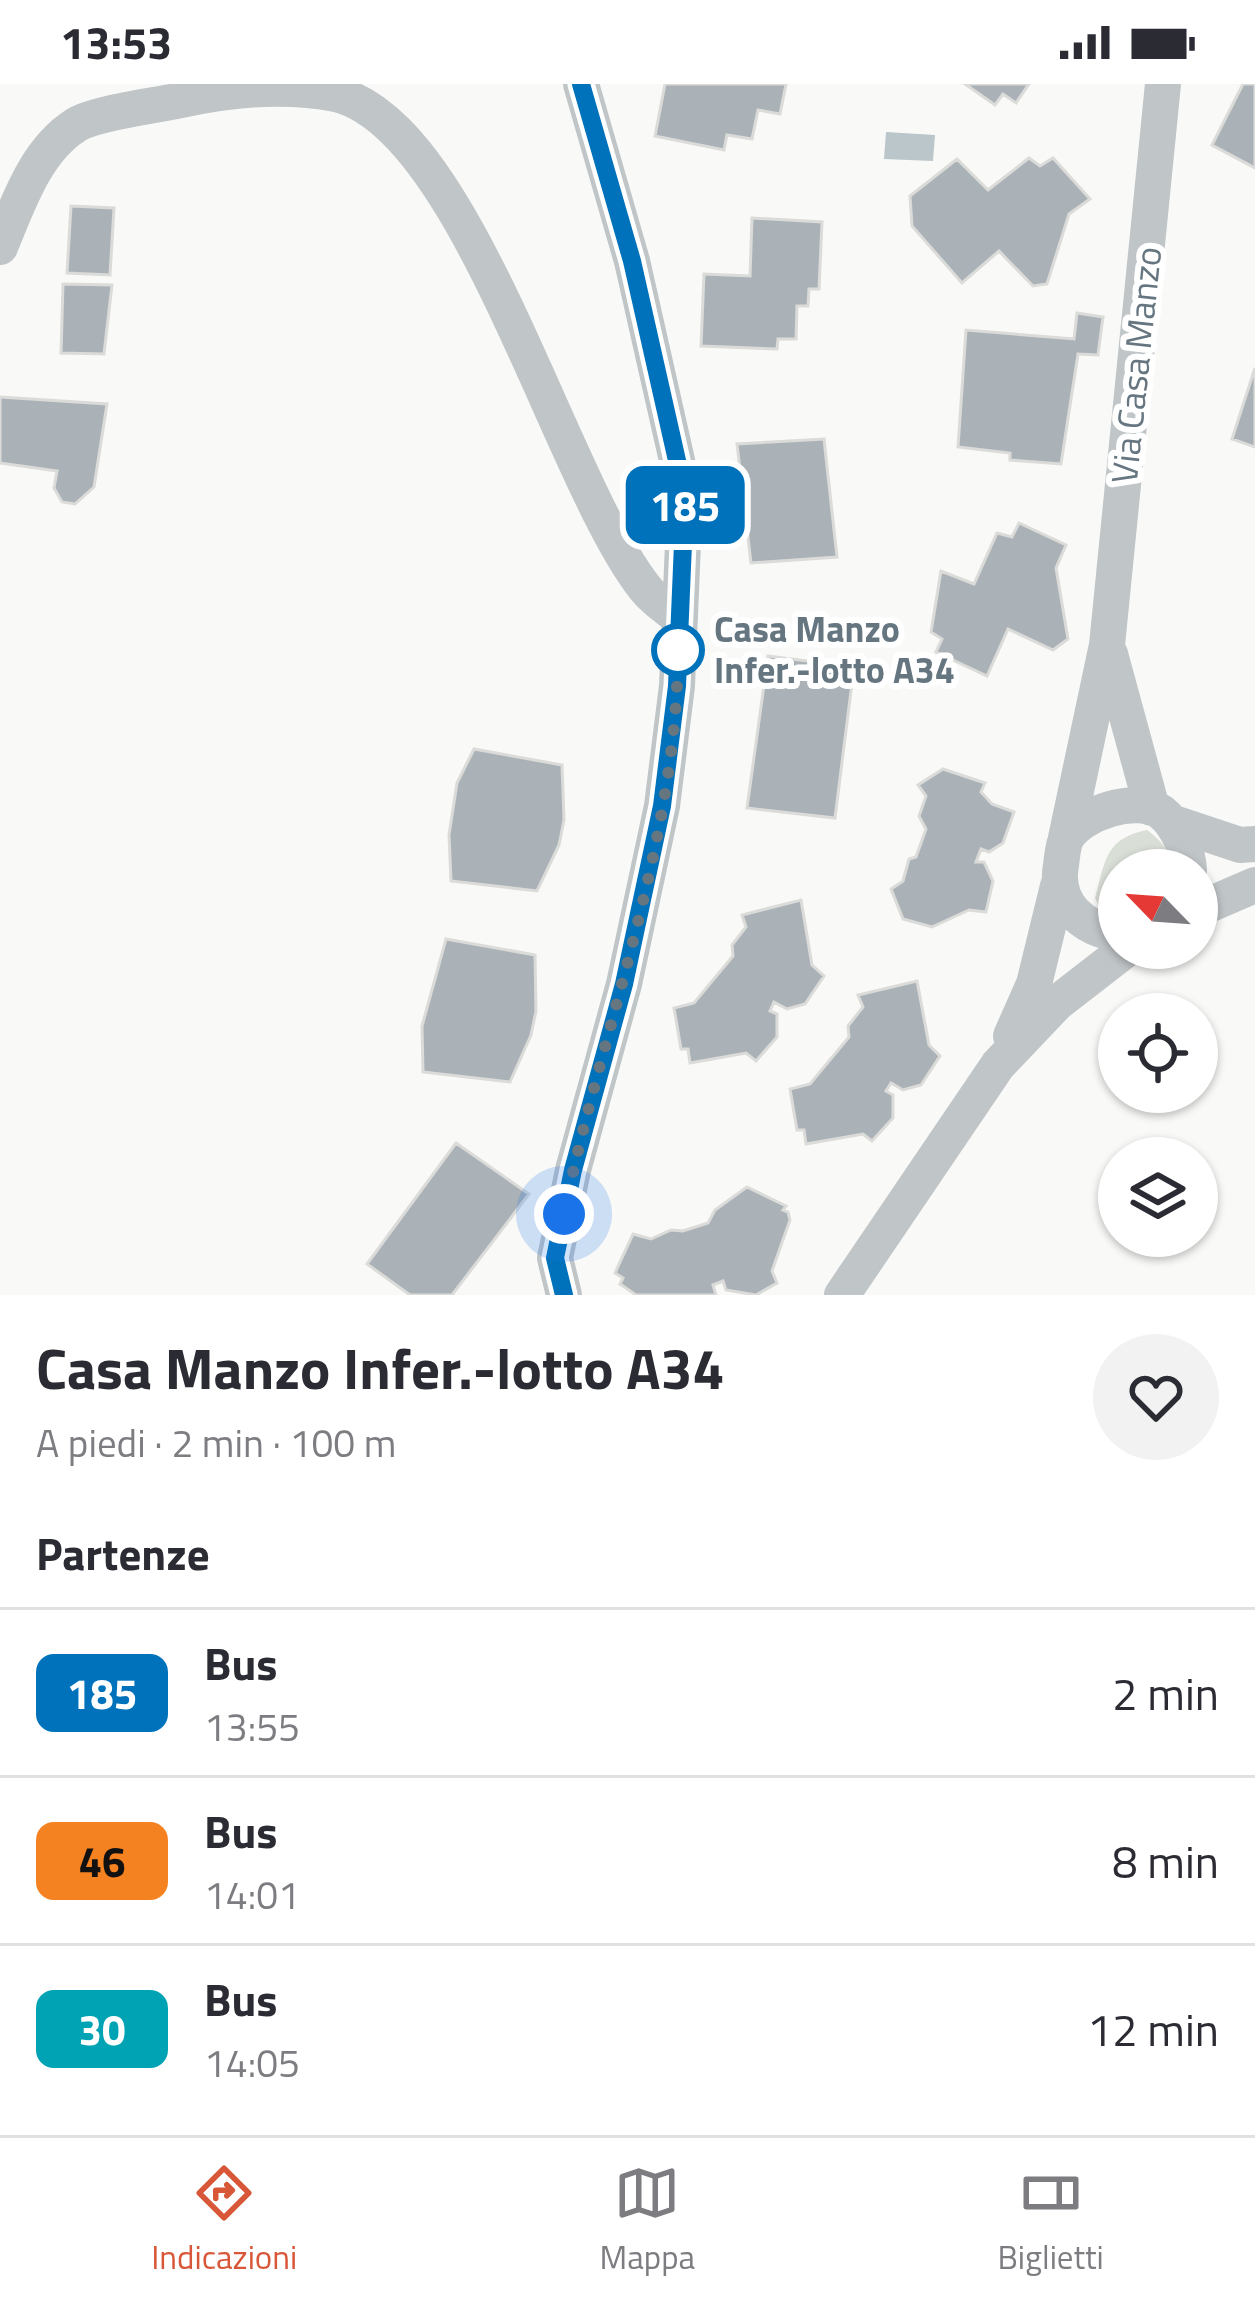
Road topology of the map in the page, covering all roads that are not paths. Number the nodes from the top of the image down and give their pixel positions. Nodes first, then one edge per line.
1 (581, 84) edge
2 (1163, 84) edge
3 (0, 247) edge
4 (680, 618) junction
5 (1107, 645) junction
6 (1161, 815) junction
7 (1066, 838) junction
8 (1255, 844) edge
9 (1184, 849) edge
10 (1058, 886) junction
11 (1255, 886) edge
12 (1218, 901) edge
13 (1098, 927) edge
14 (1102, 969) edge
15 (998, 1064) junction
16 (564, 1295) edge
17 (842, 1295) edge

1 - 4 street
2 - 5 street, Via Casa Manzo
3 - 4 street
4 - 16 street
5 - 6 street, Via Casa Manzo
5 - 7 street, Via Casa Manzo
6 - 7 street
6 - 8 street
6 - 9 street, Via Casa Manzo
7 - 10 street, Via Casa Manzo
10 - 13 street
10 - 15 street, Via Casa Manzo
11 - 12 street
14 - 15 street
15 - 17 street

